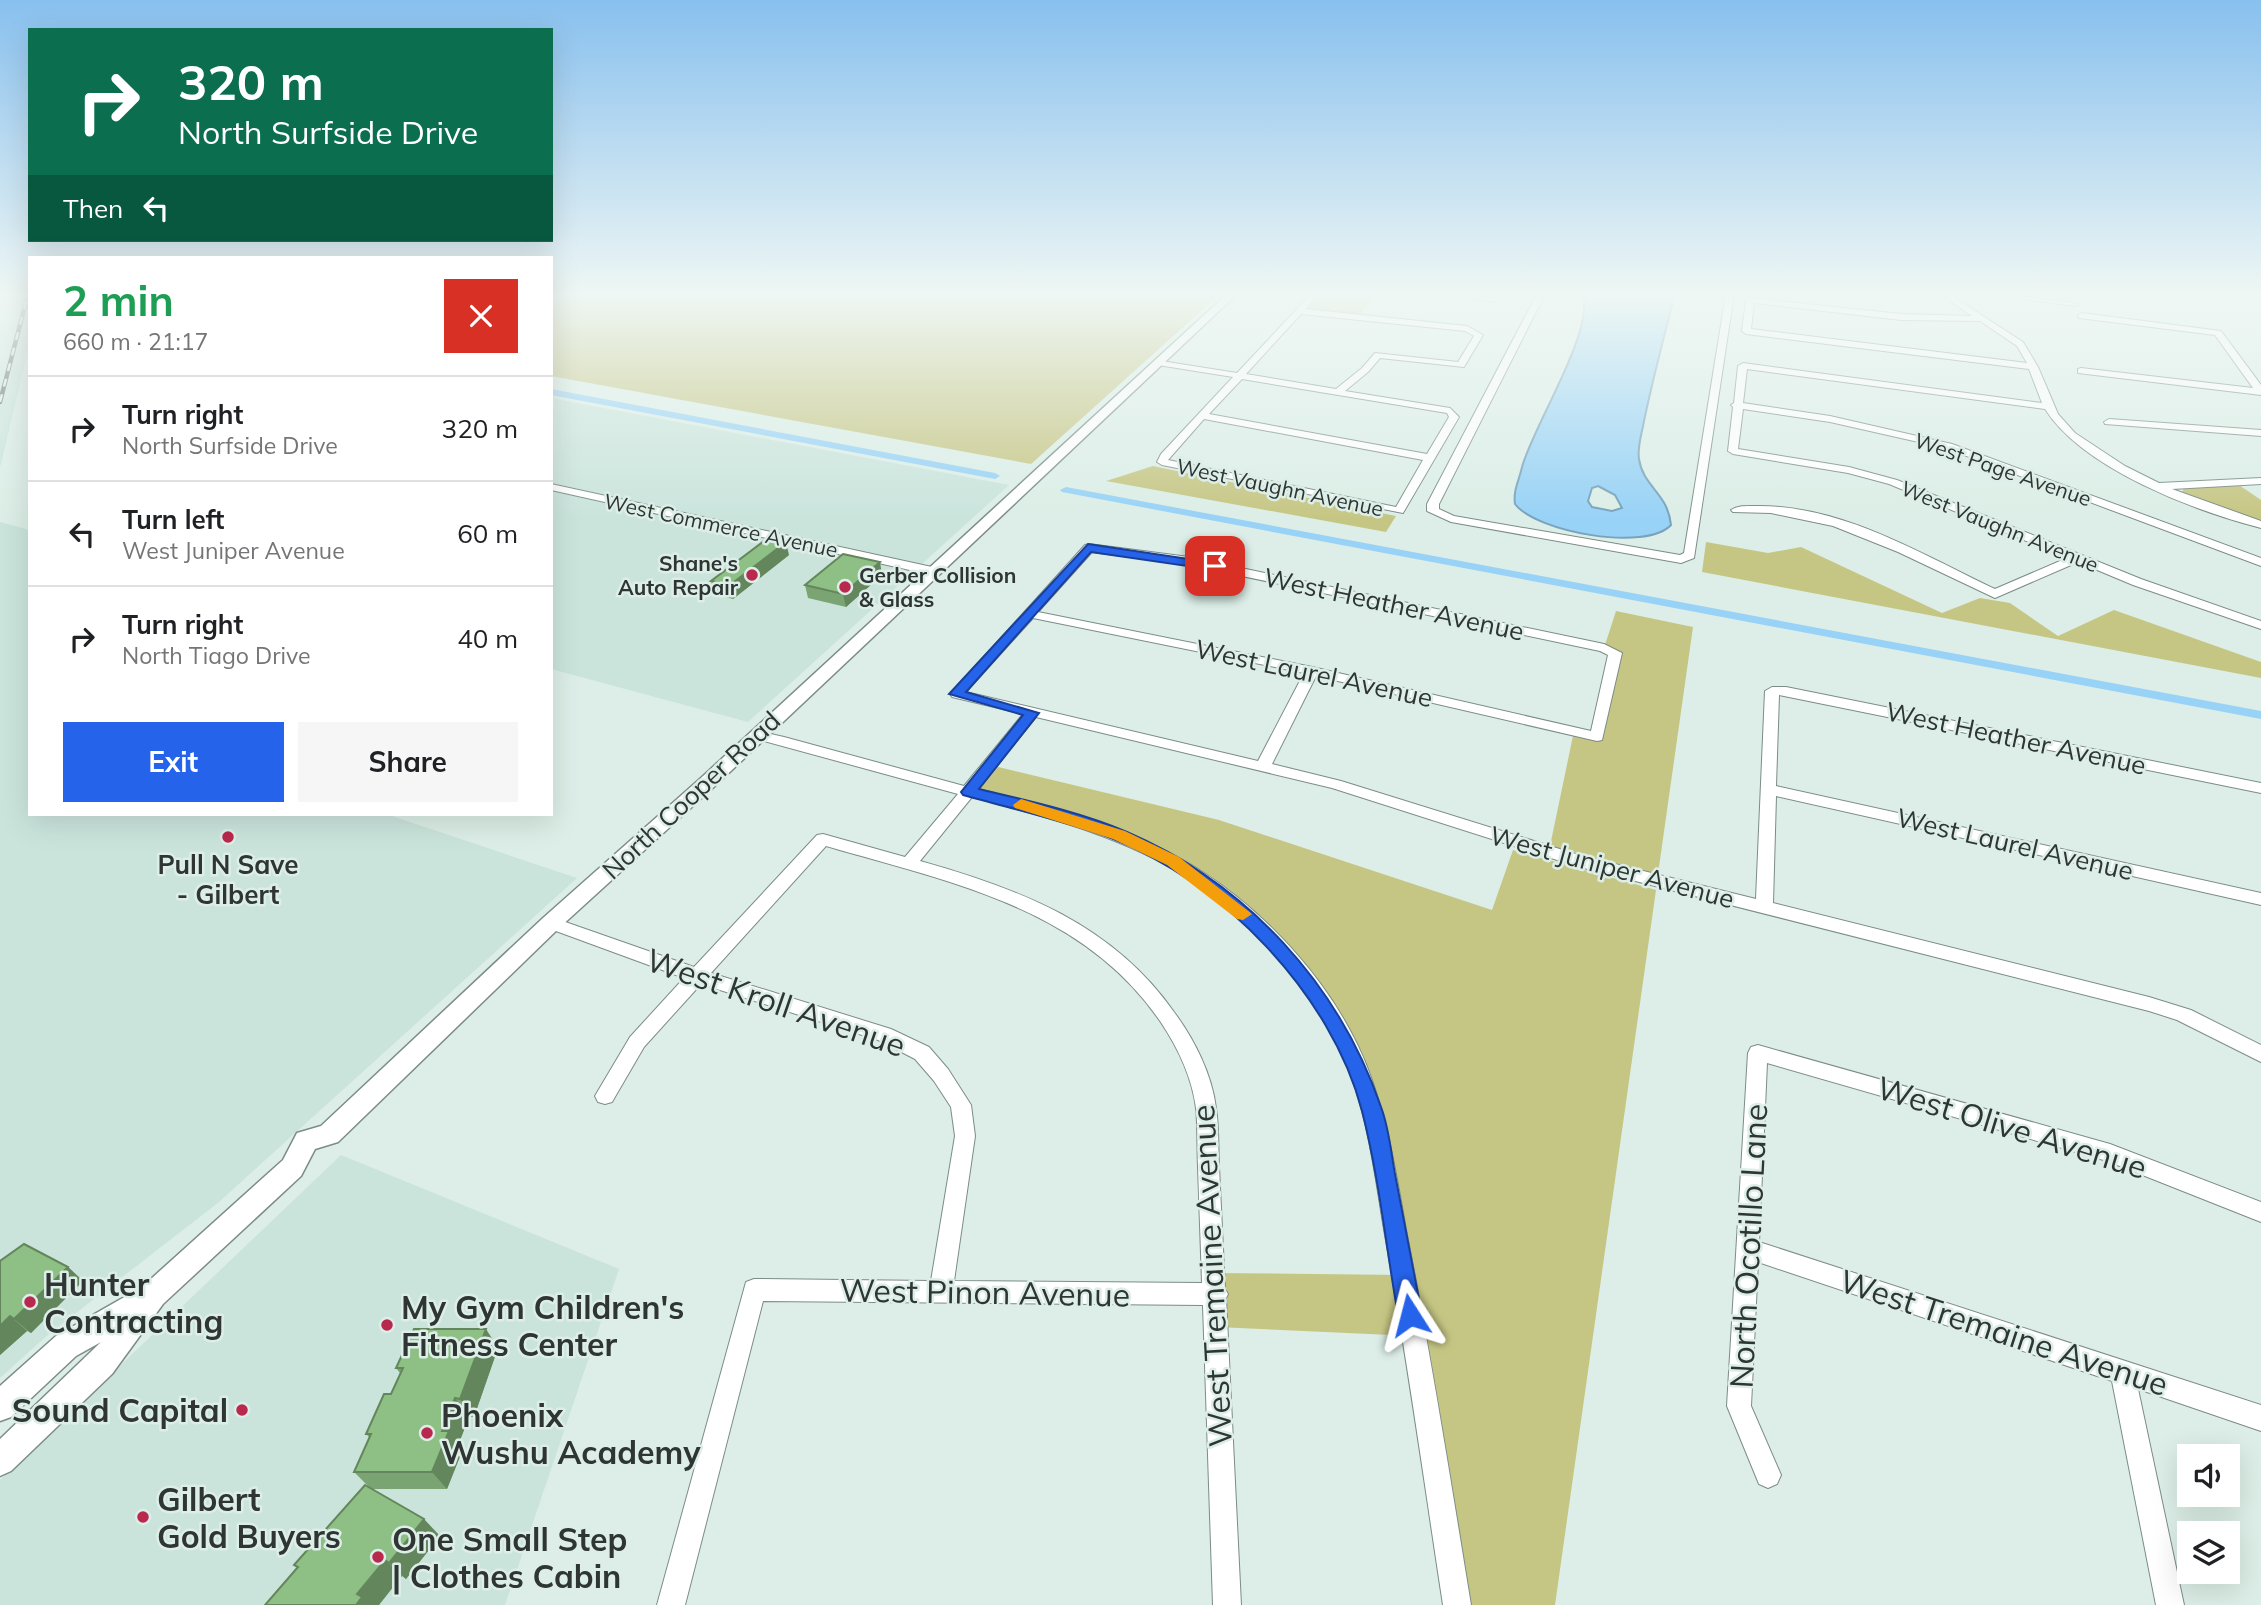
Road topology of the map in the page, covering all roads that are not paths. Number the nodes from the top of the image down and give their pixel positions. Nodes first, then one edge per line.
1 (1151, 369) edge
2 (1202, 369) edge
3 (1247, 369) edge
4 (1366, 369) edge
5 (1503, 369) edge
6 (1719, 369) edge
7 (1743, 369) edge
8 (1766, 369) edge
9 (2034, 369) edge
10 (2244, 369) edge
11 (2081, 371) dead end
12 (1241, 375) junction
13 (1339, 391) junction
14 (2261, 392) edge
15 (1736, 405) junction
16 (2049, 407) junction
17 (1203, 416) junction
18 (2109, 422) dead end
19 (2261, 433) edge
20 (1429, 458) junction
21 (2261, 481) edge
22 (2156, 486) junction
23 (553, 487) edge
24 (1737, 510) dead end
25 (2261, 525) edge
26 (2077, 558) junction
27 (2261, 562) edge
28 (932, 571) junction
29 (1031, 614) junction
30 (2261, 625) edge
31 (1312, 671) junction
32 (1032, 713) junction
33 (758, 735) junction
34 (1597, 737) joint
35 (1263, 766) junction
36 (2261, 788) edge
37 (1768, 789) junction
38 (969, 792) junction
39 (908, 865) junction
40 (2261, 899) edge
41 (1765, 908) junction
42 (551, 923) junction
43 (698, 976) junction
44 (1758, 1053) joint
45 (2261, 1054) edge
46 (605, 1096) dead end
47 (2261, 1212) edge
48 (1746, 1248) junction
49 (941, 1290) junction
50 (153, 1294) junction
51 (1216, 1294) junction
52 (2122, 1371) junction
53 (0, 1406) edge
54 (2261, 1418) edge
55 (0, 1460) edge
56 (1768, 1475) dead end
57 (671, 1605) edge
58 (1227, 1605) edge
59 (1457, 1605) edge
60 (2170, 1605) edge

1 - 28 main road, North Cooper Road
2 - 12 street
3 - 12 street
4 - 13 street
5 - 6 street
7 - 15 street
8 - 16 street
9 - 16 street
10 - 14 street
11 - 14 street
12 - 13 street
12 - 17 street
13 - 20 street
15 - 26 street, West Vaughn Avenue
15 - 27 street, West Page Avenue
16 - 22 street
17 - 20 street
17 - 20 street, West Vaughn Avenue
18 - 19 street
21 - 22 street
22 - 25 street
23 - 28 street, West Commerce Avenue
24 - 26 street
26 - 30 street, West Vaughn Avenue
28 - 33 main road, North Cooper Road
29 - 31 street, West Laurel Avenue
29 - 32 street, West Juniper Avenue
29 - 34 street, West Heather Avenue
31 - 34 street, West Laurel Avenue
31 - 35 street
32 - 35 street, West Juniper Avenue
32 - 38 street
33 - 38 street
33 - 42 main road, North Cooper Road
35 - 41 street, West Juniper Avenue
36 - 37 street, West Heather Avenue
37 - 40 street, West Laurel Avenue
37 - 41 street
38 - 39 street
38 - 59 street
39 - 43 street, West Tremaine Avenue
39 - 51 street, West Tremaine Avenue
41 - 45 street, West Juniper Avenue
42 - 43 street, West Kroll Avenue
42 - 50 main road, North Cooper Road
43 - 46 street
43 - 49 street, West Kroll Avenue
44 - 47 street, West Olive Avenue
44 - 48 street, North Ocotillo Lane
48 - 52 street, West Tremaine Avenue
48 - 56 street, North Ocotillo Lane
49 - 51 street, West Pinon Avenue
49 - 57 street, West Pinon Avenue
50 - 53 main road, North Cooper Road
50 - 55 main road, North Cooper Road
51 - 58 street, West Tremaine Avenue
52 - 54 street, West Tremaine Avenue
52 - 60 street

